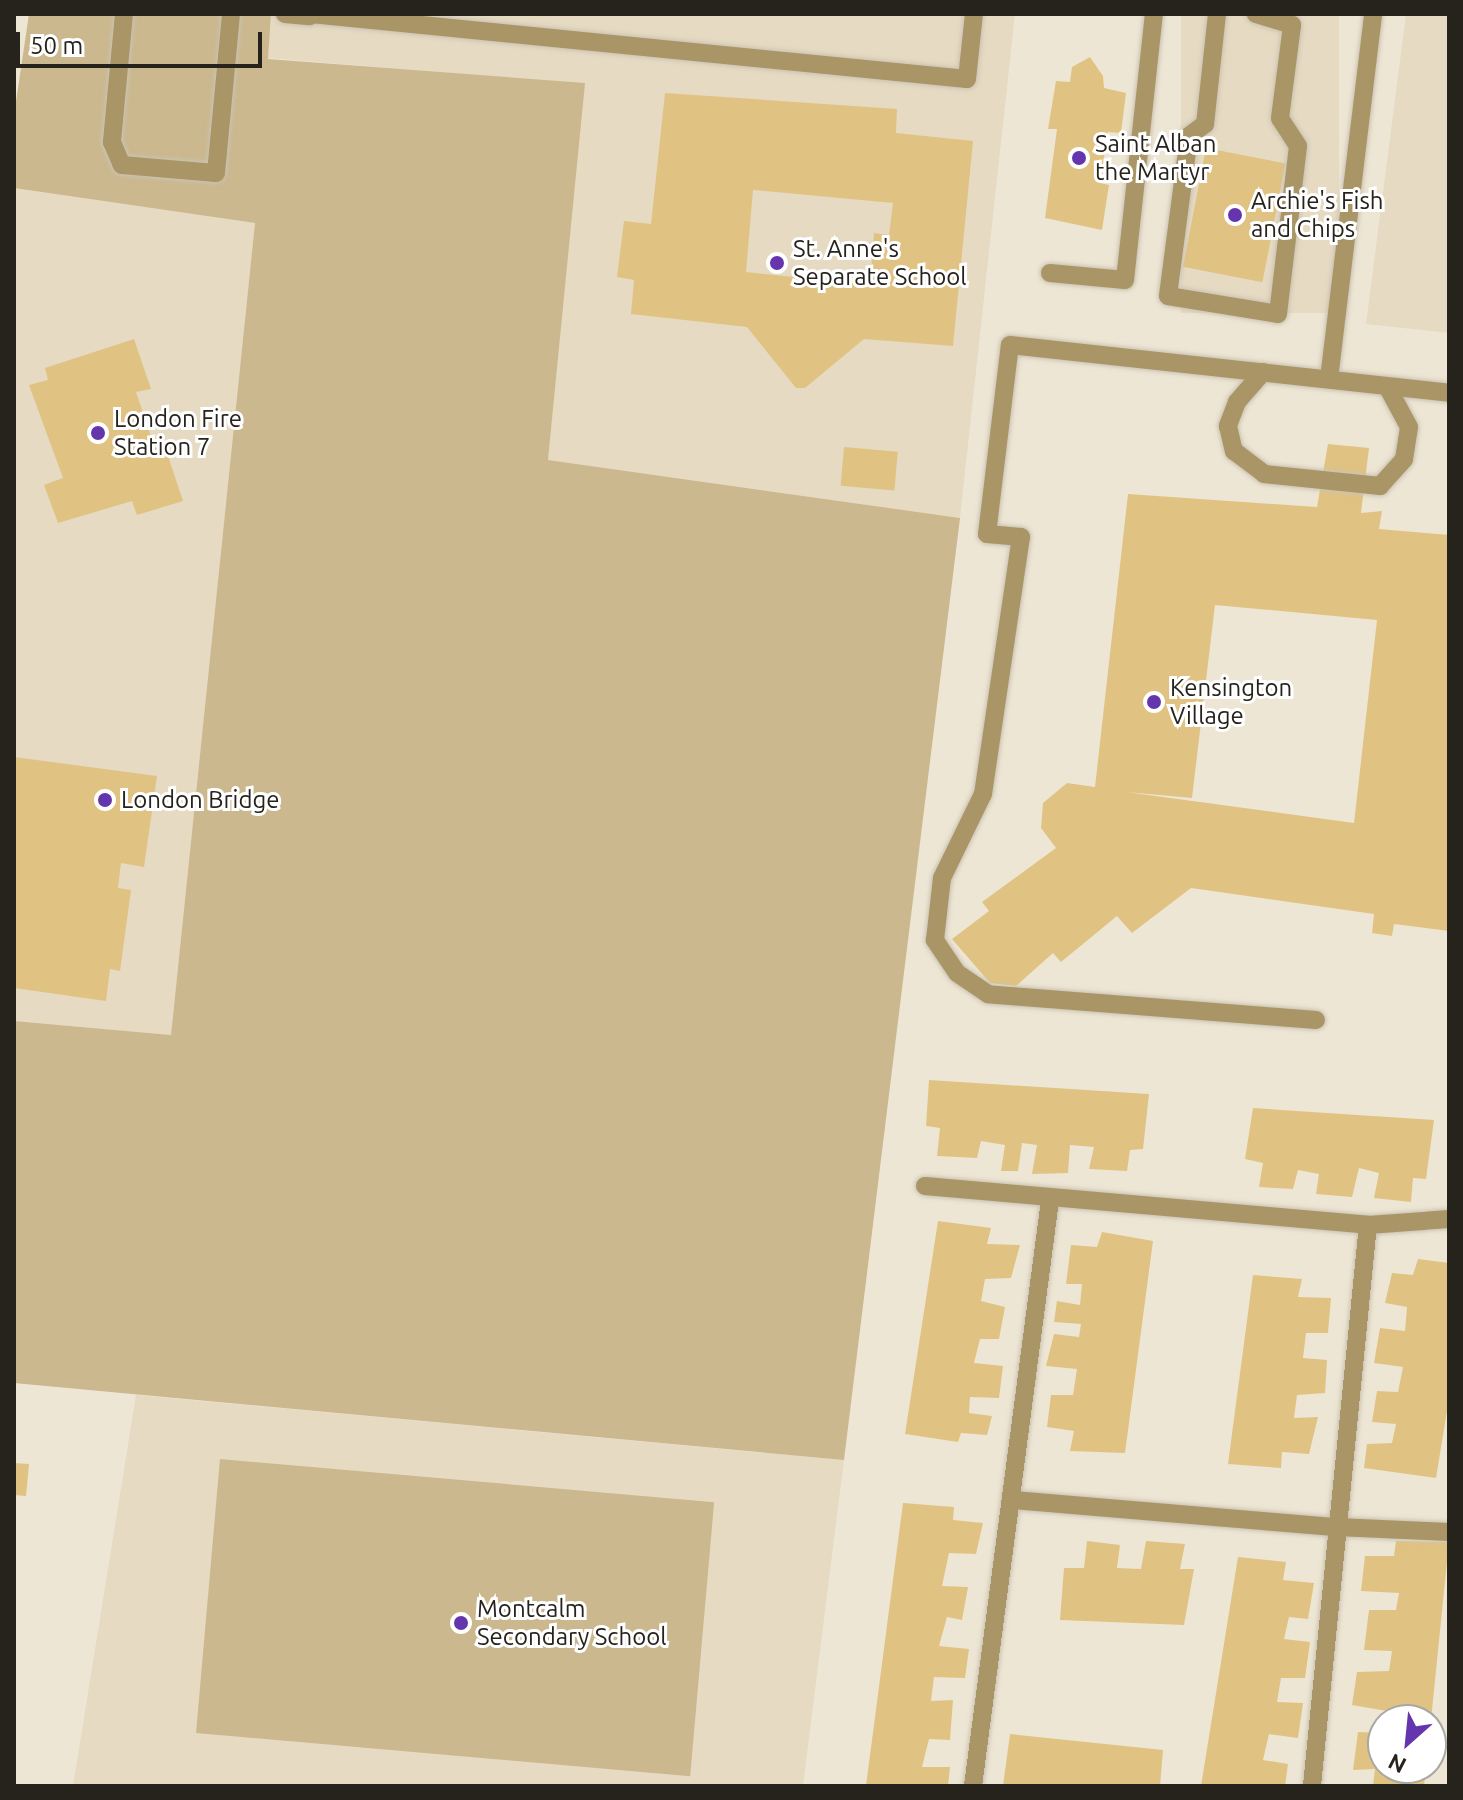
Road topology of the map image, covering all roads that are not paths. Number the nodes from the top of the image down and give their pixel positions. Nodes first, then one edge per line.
1 (124, 14) edge
2 (231, 14) edge
3 (285, 14) edge
4 (974, 14) edge
5 (1154, 14) edge
6 (1217, 14) edge
7 (1256, 14) edge
8 (1373, 14) edge
9 (310, 15) edge
10 (1050, 273) dead end
11 (1263, 372) junction
12 (1329, 379) junction
13 (1388, 388) junction
14 (1449, 393) edge
15 (1316, 1020) dead end
16 (925, 1186) dead end
17 (1050, 1200) junction
18 (1449, 1219) edge
19 (1368, 1225) junction
20 (1013, 1500) junction
21 (1337, 1527) junction
22 (1449, 1532) edge
23 (973, 1786) edge
24 (1312, 1786) edge

1 - 2 lane
3 - 9 lane
4 - 9 lane
5 - 10 lane
6 - 7 lane
8 - 12 lane
11 - 12 lane
11 - 13 lane
11 - 15 lane
12 - 13 lane
13 - 14 lane
16 - 17 lane
17 - 19 lane
17 - 20 lane
18 - 19 lane
19 - 21 lane
20 - 21 lane
20 - 23 lane
21 - 22 lane
21 - 24 lane

